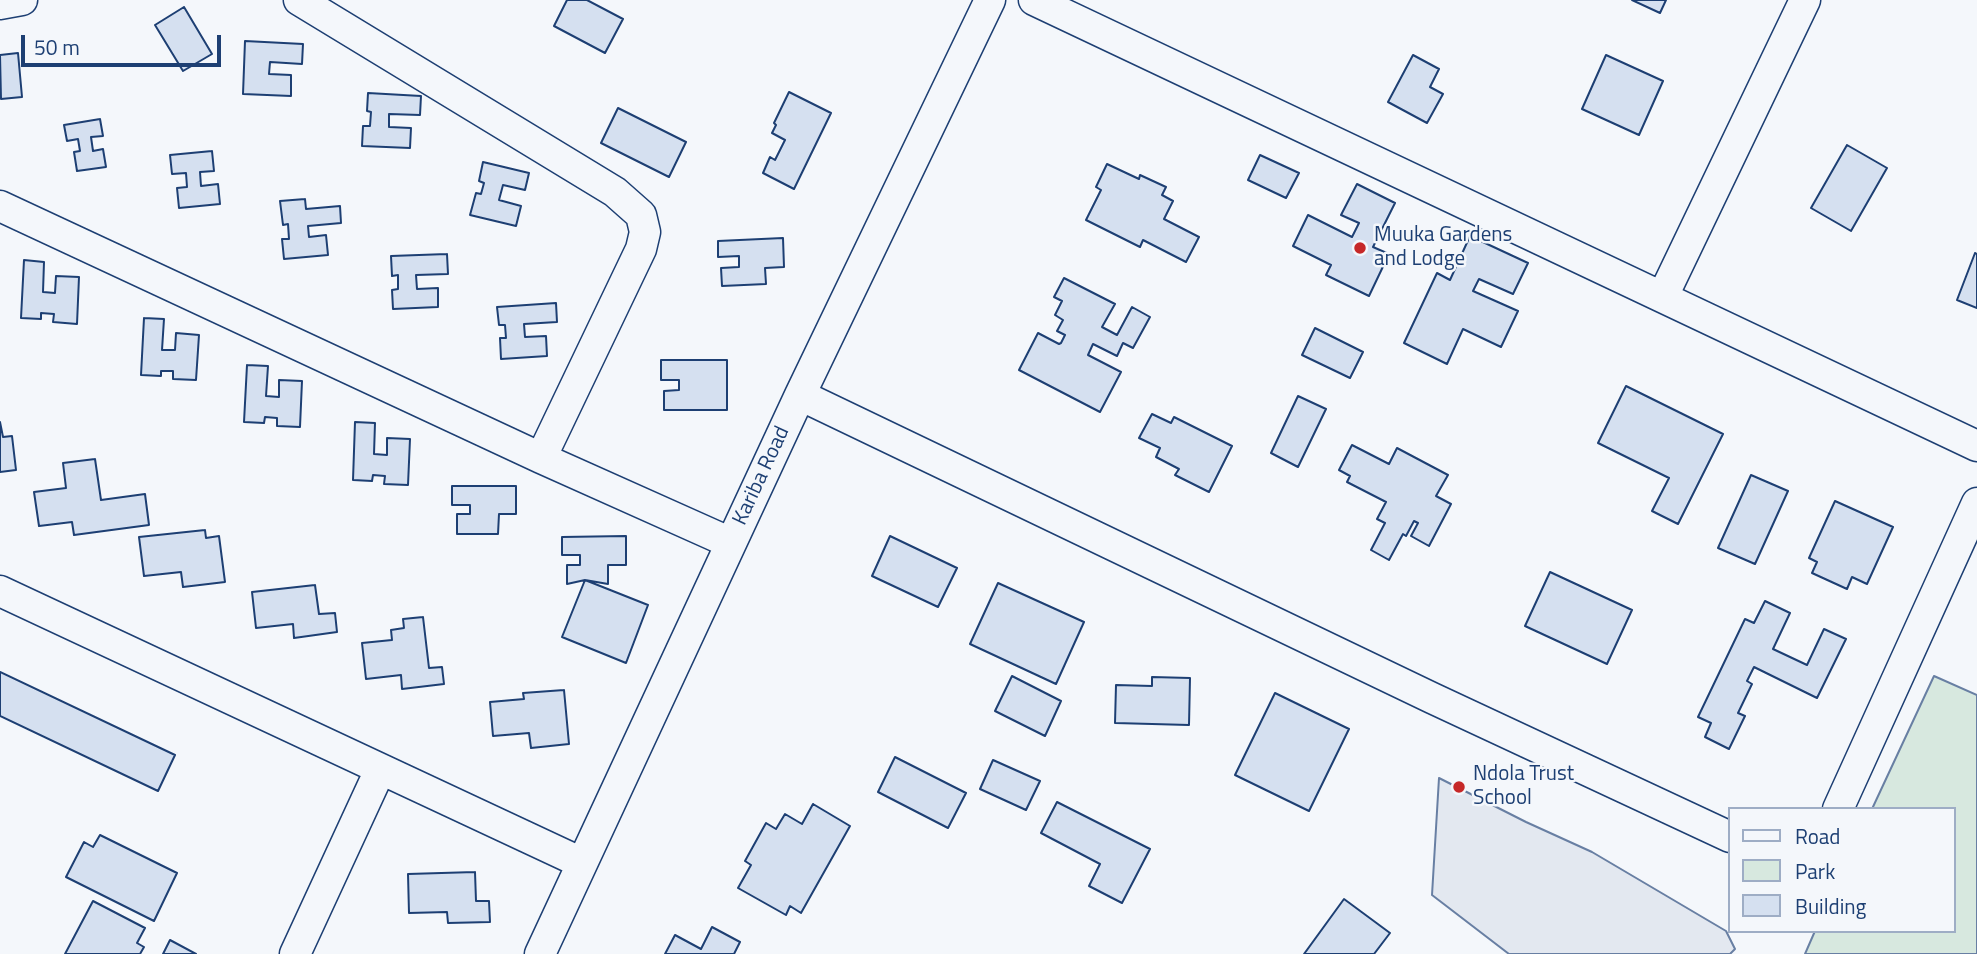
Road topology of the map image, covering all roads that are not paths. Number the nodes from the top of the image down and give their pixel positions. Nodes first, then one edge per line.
1 (22, 0) edge
2 (299, 0) edge
3 (990, 0) edge
4 (1034, 0) edge
5 (1805, 0) edge
6 (0, 4) edge
7 (0, 206) edge
8 (1663, 296) junction
9 (800, 395) junction
10 (1977, 446) edge
11 (541, 458) junction
12 (1977, 503) edge
13 (731, 543) junction
14 (0, 591) edge
15 (380, 770) junction
16 (1839, 807) edge
17 (1728, 836) edge
18 (582, 863) junction
19 (295, 954) edge
20 (540, 954) edge

1 - 6 street
2 - 11 street
3 - 9 street, Kariba Road
4 - 8 street
5 - 8 street
7 - 11 street
8 - 10 street
9 - 13 street, Kariba Road
9 - 17 street
11 - 13 street
12 - 16 street
13 - 18 street, Kariba Road
14 - 15 street
15 - 18 street
15 - 19 street
18 - 20 street, Kariba Road

